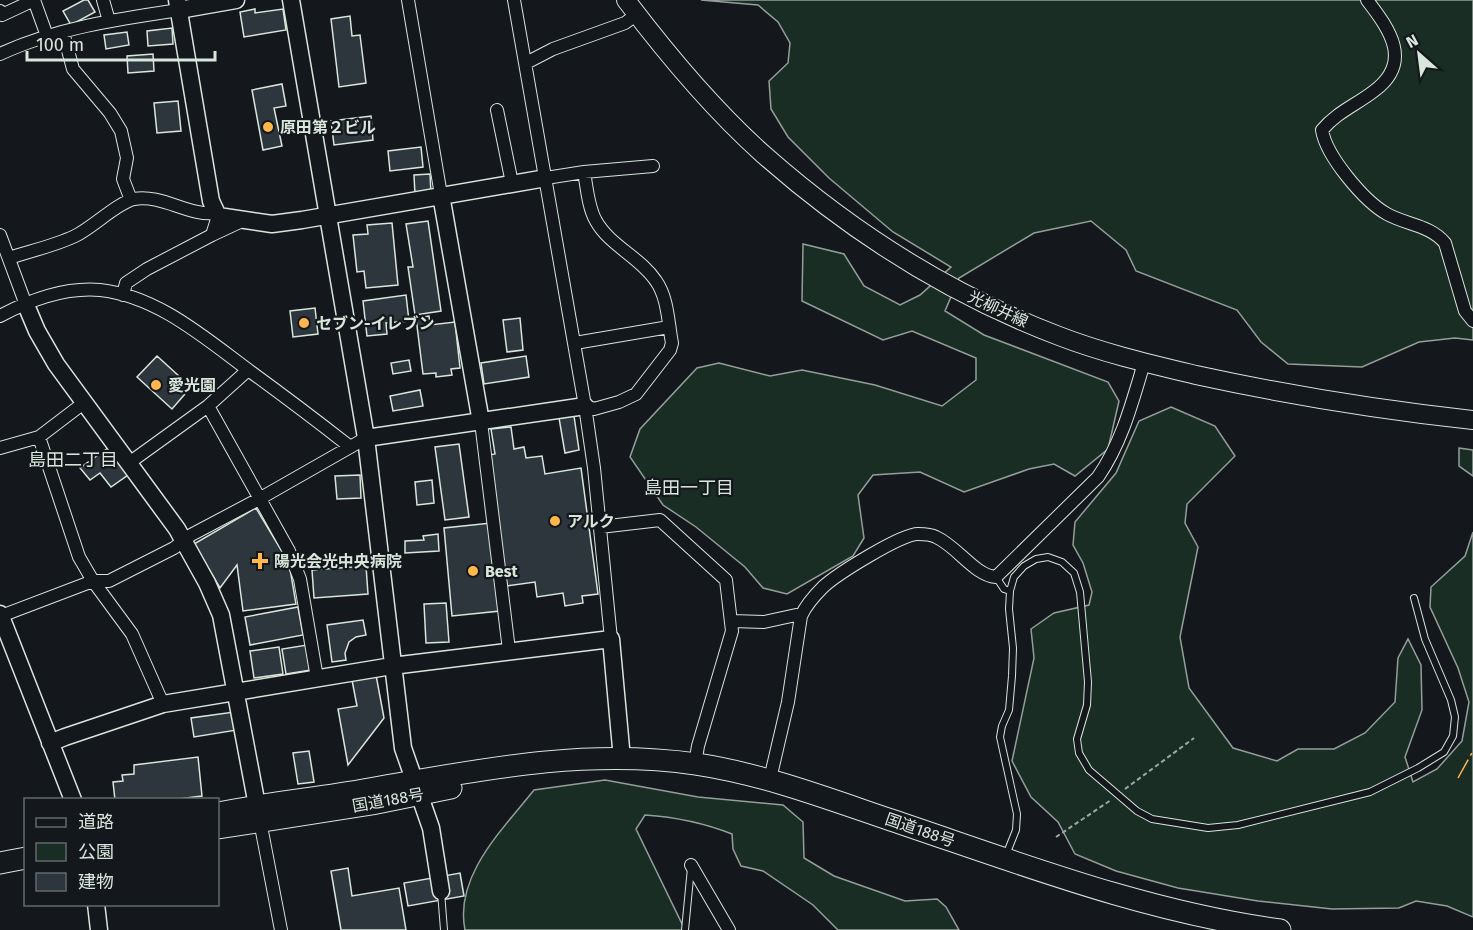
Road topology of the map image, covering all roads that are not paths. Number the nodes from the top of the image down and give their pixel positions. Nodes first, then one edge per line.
1 (34, 0) edge
2 (103, 0) edge
3 (236, 0) edge
4 (291, 0) edge
5 (408, 0) edge
6 (514, 0) edge
7 (1367, 0) edge
8 (178, 5) edge
9 (631, 7) edge
10 (0, 11) edge
11 (109, 21) junction
12 (63, 32) junction
13 (47, 36) junction
14 (0, 54) edge
15 (526, 63) junction
16 (497, 110) dead end
17 (653, 166) dead end
18 (584, 172) junction
19 (546, 178) junction
20 (512, 183) junction
21 (441, 195) junction
22 (131, 200) junction
23 (217, 214) junction
24 (328, 215) junction
25 (243, 221) junction
26 (0, 235) edge
27 (212, 235) junction
28 (9, 258) junction
29 (123, 295) junction
30 (26, 305) junction
31 (0, 316) edge
32 (1473, 321) edge
33 (669, 327) junction
34 (575, 343) junction
35 (1144, 363) junction
36 (248, 370) junction
37 (85, 402) junction
38 (208, 406) junction
39 (585, 406) junction
40 (1473, 420) edge
41 (481, 422) junction
42 (39, 437) junction
43 (366, 438) junction
44 (349, 446) junction
45 (0, 448) edge
46 (129, 463) junction
47 (259, 499) junction
48 (600, 527) junction
49 (184, 542) junction
50 (996, 577) junction
51 (93, 581) junction
52 (1010, 591) junction
53 (1414, 598) dead end
54 (0, 615) edge
55 (801, 616) junction
56 (732, 621) junction
57 (611, 639) junction
58 (509, 650) junction
59 (392, 666) junction
60 (317, 678) junction
61 (236, 692) junction
62 (163, 704) junction
63 (51, 743) junction
64 (622, 759) junction
65 (695, 764) junction
66 (770, 779) junction
67 (417, 788) junction
68 (72, 798) edge
69 (219, 813) edge
70 (259, 813) junction
71 (219, 828) edge
72 (24, 847) edge
73 (0, 851) edge
74 (24, 858) edge
75 (1005, 858) junction
76 (0, 863) edge
77 (691, 865) joint
78 (441, 891) joint
79 (96, 906) edge
80 (99, 930) edge
81 (281, 930) edge
82 (444, 930) edge
83 (685, 930) edge
84 (729, 930) edge
85 (1280, 930) edge

1 - 10 street
1 - 13 street
2 - 11 street
3 - 8 street
4 - 24 street
5 - 21 street
6 - 15 street
7 - 32 street
8 - 11 street
8 - 23 street
9 - 15 street
9 - 35 main road, 光柳井線
11 - 12 street
12 - 13 street
12 - 22 street
13 - 14 street
15 - 19 street
16 - 20 street
17 - 18 street
18 - 19 street
18 - 33 street
19 - 20 street
19 - 34 street
20 - 21 street
21 - 24 street
21 - 41 street
22 - 23 street
22 - 28 street
23 - 25 street
23 - 27 street
24 - 25 street
24 - 43 street
25 - 27 street
26 - 28 street
27 - 29 street
28 - 30 street
29 - 30 street
29 - 36 street
30 - 31 street
30 - 37 street
33 - 34 street
33 - 39 street
34 - 39 street
35 - 40 main road, 光柳井線
35 - 50 street
36 - 38 street
36 - 44 street
37 - 42 street
37 - 46 street
38 - 46 street
38 - 47 street
39 - 41 street
39 - 48 street
41 - 43 street
41 - 58 street
42 - 45 street
42 - 51 street
43 - 44 street
43 - 59 street
44 - 47 street
46 - 49 street
47 - 49 street
47 - 60 street
48 - 56 street
48 - 57 street
49 - 51 street
49 - 61 street
50 - 52 lane
50 - 55 street
51 - 54 street
51 - 62 street
52 - 53 lane
52 - 75 lane
54 - 63 street
55 - 56 street
55 - 66 street
56 - 65 street
57 - 58 street
57 - 64 street
58 - 59 street
59 - 60 street
59 - 67 street
60 - 61 street
61 - 62 street
61 - 70 street
62 - 63 street
63 - 68 street
64 - 65 highway, 国道188号
64 - 67 highway, 国道188号
65 - 66 highway, 国道188号
66 - 75 highway, 国道188号
67 - 70 highway, 国道188号
67 - 78 street
69 - 70 highway, 国道188号
70 - 71 highway, 国道188号
70 - 81 street
72 - 73 highway
74 - 76 highway
75 - 85 highway, 国道188号
77 - 83 lane
77 - 84 street
78 - 82 lane
79 - 80 street

